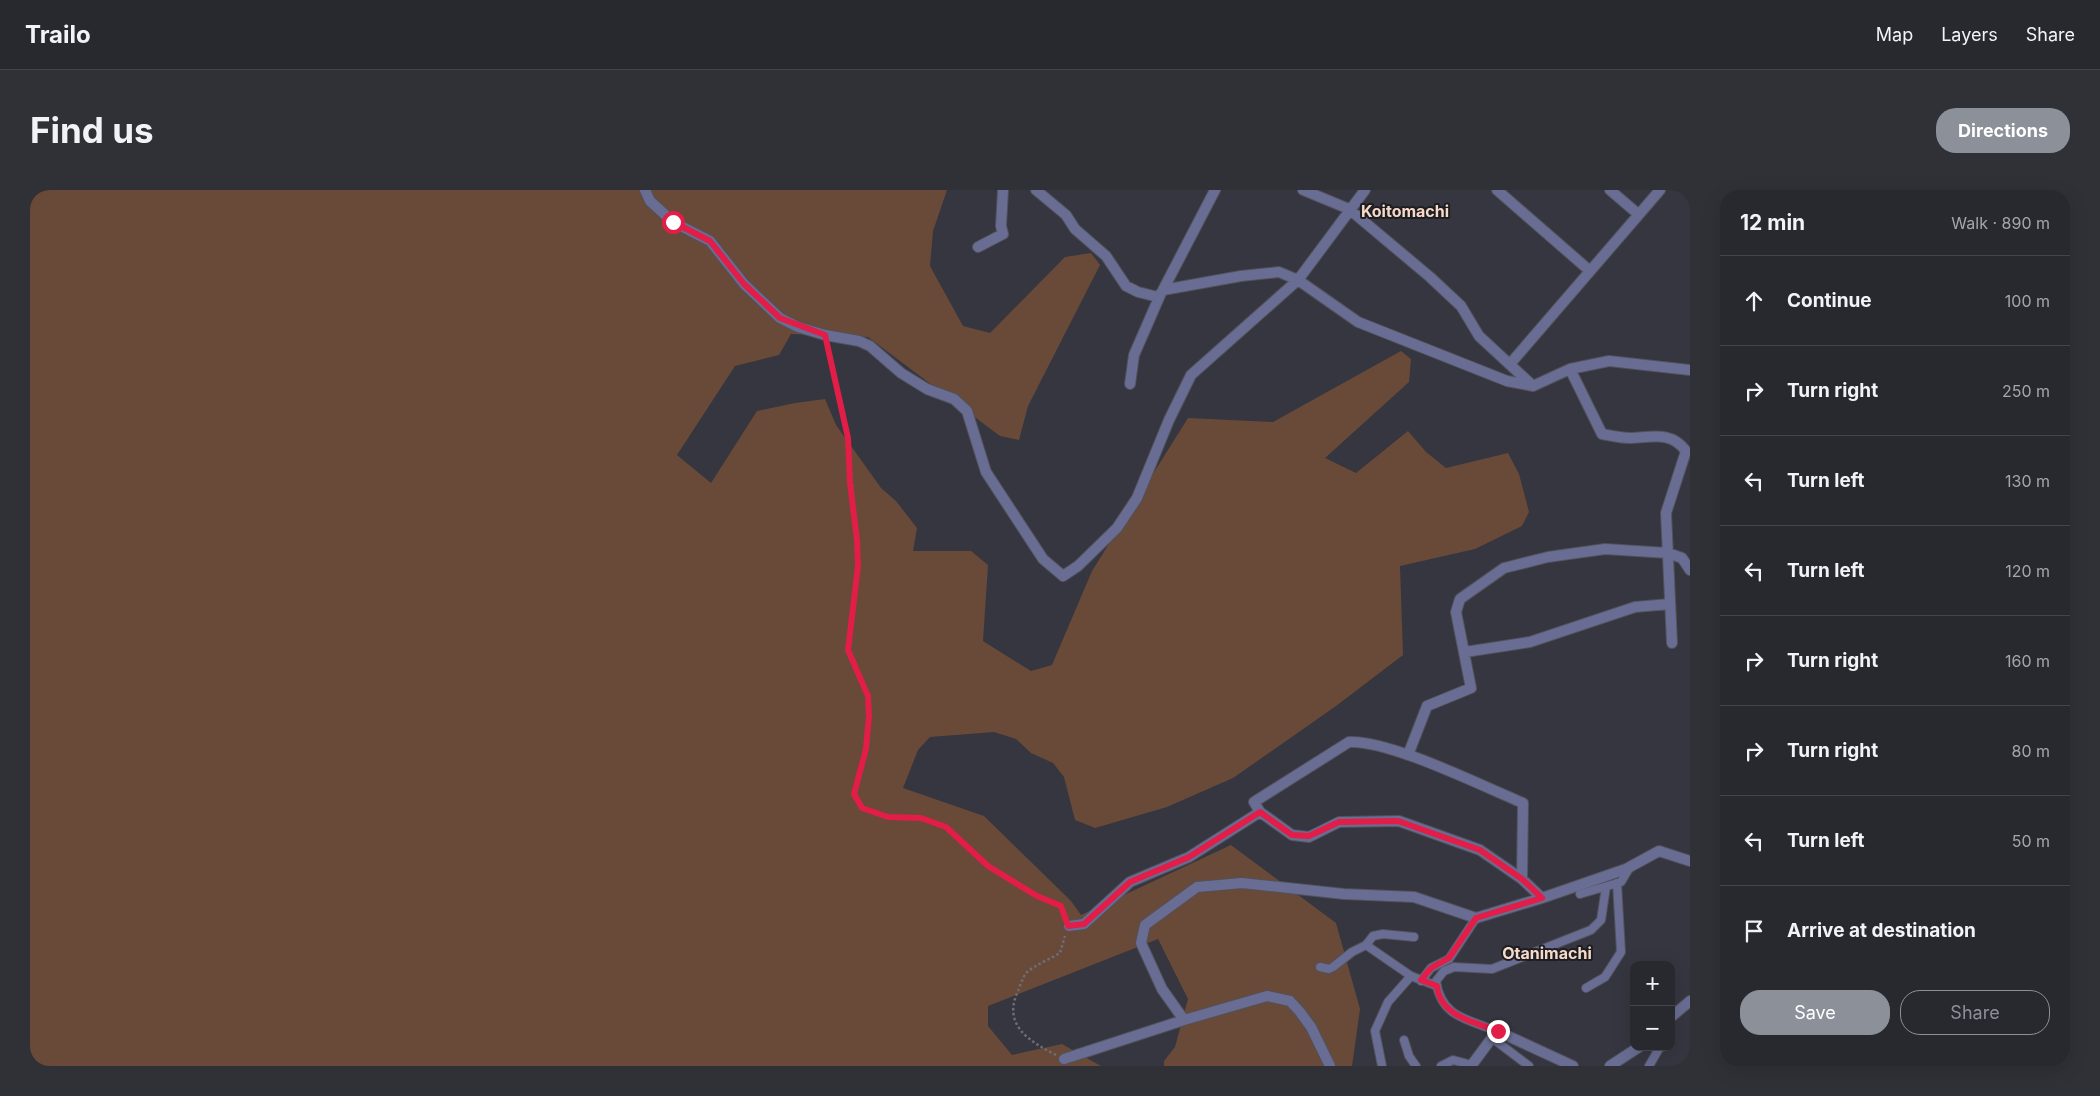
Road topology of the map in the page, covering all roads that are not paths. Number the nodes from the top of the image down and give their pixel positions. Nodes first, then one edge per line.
1 (645, 190) edge
2 (1003, 190) edge
3 (1036, 190) edge
4 (1215, 190) edge
5 (1302, 190) edge
6 (1365, 190) edge
7 (1497, 190) edge
8 (1610, 190) edge
9 (1660, 190) edge
10 (1349, 209) junction
11 (1638, 214) junction
12 (978, 247) dead end
13 (1590, 271) junction
14 (1298, 280) junction
15 (1160, 294) junction
16 (1510, 364) junction
17 (1570, 369) junction
18 (1690, 370) edge
19 (1130, 384) dead end
20 (1533, 386) junction
21 (1668, 553) junction
22 (1690, 570) edge
23 (1670, 604) junction
24 (1672, 643) dead end
25 (1465, 652) junction
26 (1408, 755) junction
27 (1260, 812) junction
28 (1690, 861) edge
29 (1630, 867) junction
30 (1522, 879) junction
31 (1617, 883) junction
32 (1606, 887) junction
33 (1580, 894) dead end
34 (1542, 898) junction
35 (1476, 918) junction
36 (1068, 926) road end
37 (1414, 937) dead end
38 (1366, 945) junction
39 (1320, 967) dead end
40 (1411, 976) junction
41 (1421, 980) junction
42 (1437, 986) junction
43 (1586, 988) dead end
44 (1690, 1000) edge
45 (1675, 1016) edge
46 (1184, 1020) junction
47 (1495, 1035) junction
48 (1404, 1040) dead end
49 (1635, 1051) edge
50 (1658, 1051) edge
51 (1064, 1059) road end
52 (1471, 1065) edge
53 (1330, 1066) edge
54 (1382, 1066) edge
55 (1416, 1066) edge
56 (1442, 1066) edge
57 (1529, 1066) edge
58 (1573, 1066) edge
59 (1610, 1066) edge
60 (1649, 1066) edge

1 - 14 street
2 - 12 street
3 - 15 street
4 - 15 street
5 - 10 street
6 - 10 street
7 - 13 street
8 - 11 street
9 - 11 street
10 - 14 street
10 - 16 street
11 - 13 street
13 - 16 street
14 - 15 street
14 - 20 street
15 - 19 street
16 - 20 street
17 - 18 street
17 - 20 street
17 - 21 street
21 - 22 street
21 - 23 street
21 - 25 street
23 - 24 street
23 - 25 street
25 - 26 street
26 - 27 street
26 - 30 street
27 - 30 street
27 - 36 street
28 - 29 street
29 - 31 lane
29 - 34 street
30 - 34 street
31 - 32 lane
31 - 43 lane
32 - 33 lane
32 - 42 lane
34 - 35 street
35 - 41 lane
35 - 46 street
37 - 38 lane
38 - 39 lane
38 - 40 lane
40 - 41 lane
40 - 54 lane
41 - 42 lane
42 - 47 lane
44 - 45 street
46 - 51 street
46 - 53 street
47 - 52 street
47 - 57 lane
47 - 58 street
48 - 55 lane
49 - 59 street
50 - 60 lane
52 - 56 lane

